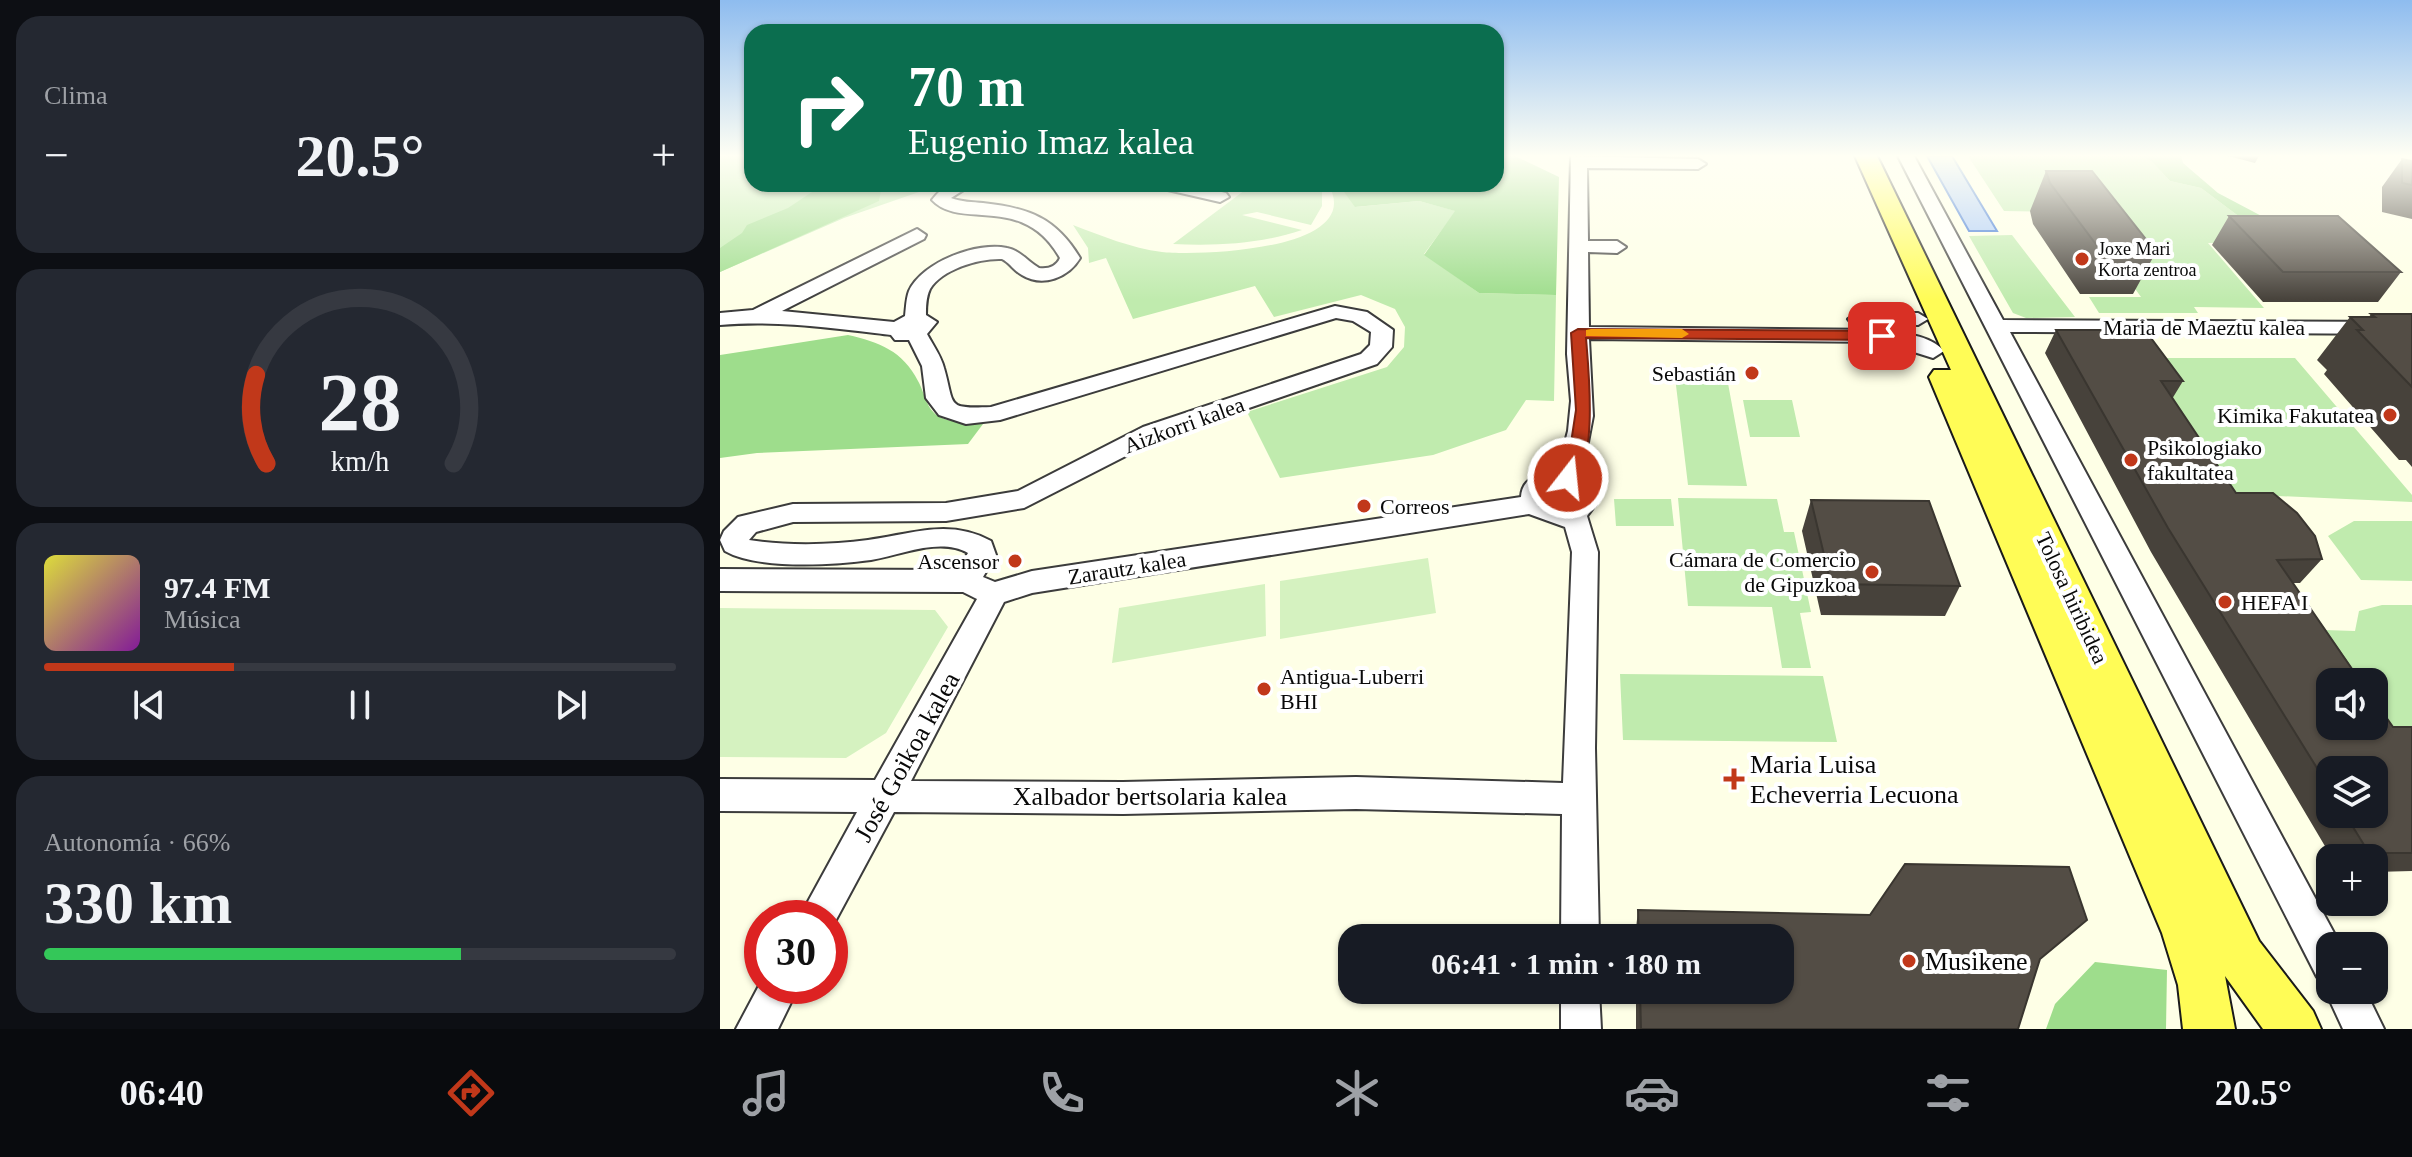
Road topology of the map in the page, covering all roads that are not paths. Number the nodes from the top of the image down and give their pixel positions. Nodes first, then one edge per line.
1 (949, 204) edge
2 (1579, 204) edge
3 (1869, 204) edge
4 (1888, 204) edge
5 (1931, 204) edge
6 (917, 235) dead end
7 (1579, 246) junction
8 (1617, 247) dead end
9 (759, 315) junction
10 (720, 319) edge
11 (1578, 325) junction
12 (1995, 326) junction
13 (910, 327) junction
14 (2412, 328) edge
15 (1926, 335) junction
16 (1568, 478) junction
17 (1534, 504) junction
18 (1568, 515) junction
19 (720, 580) edge
20 (980, 587) junction
21 (885, 794) junction
22 (720, 795) edge
23 (1580, 799) junction
24 (827, 900) edge
25 (1580, 924) edge
26 (2316, 937) edge
27 (770, 1004) edge
28 (756, 1029) edge
29 (2209, 1029) edge
30 (2295, 1029) edge

1 - 13 street
2 - 7 street
3 - 15 main road, Tolosa hiribidea
4 - 30 main road, Tolosa hiribidea
5 - 12 street
6 - 9 street
7 - 8 street
7 - 11 street
9 - 10 street
9 - 13 street
11 - 15 street
11 - 15 street
11 - 16 street
12 - 14 street, Maria de Maeztu kalea
12 - 26 street
13 - 20 street, Aizkorri kalea
15 - 29 main road, Tolosa hiribidea
16 - 17 street
16 - 18 street
17 - 18 street
17 - 20 street, Zarautz kalea
18 - 23 street
19 - 20 street, Zarautz kalea
20 - 21 street, José Goikoa kalea
21 - 22 street, Xalbador bertsolaria kalea
21 - 23 street, Xalbador bertsolaria kalea
21 - 24 street, José Goikoa kalea
23 - 25 street
27 - 28 street

